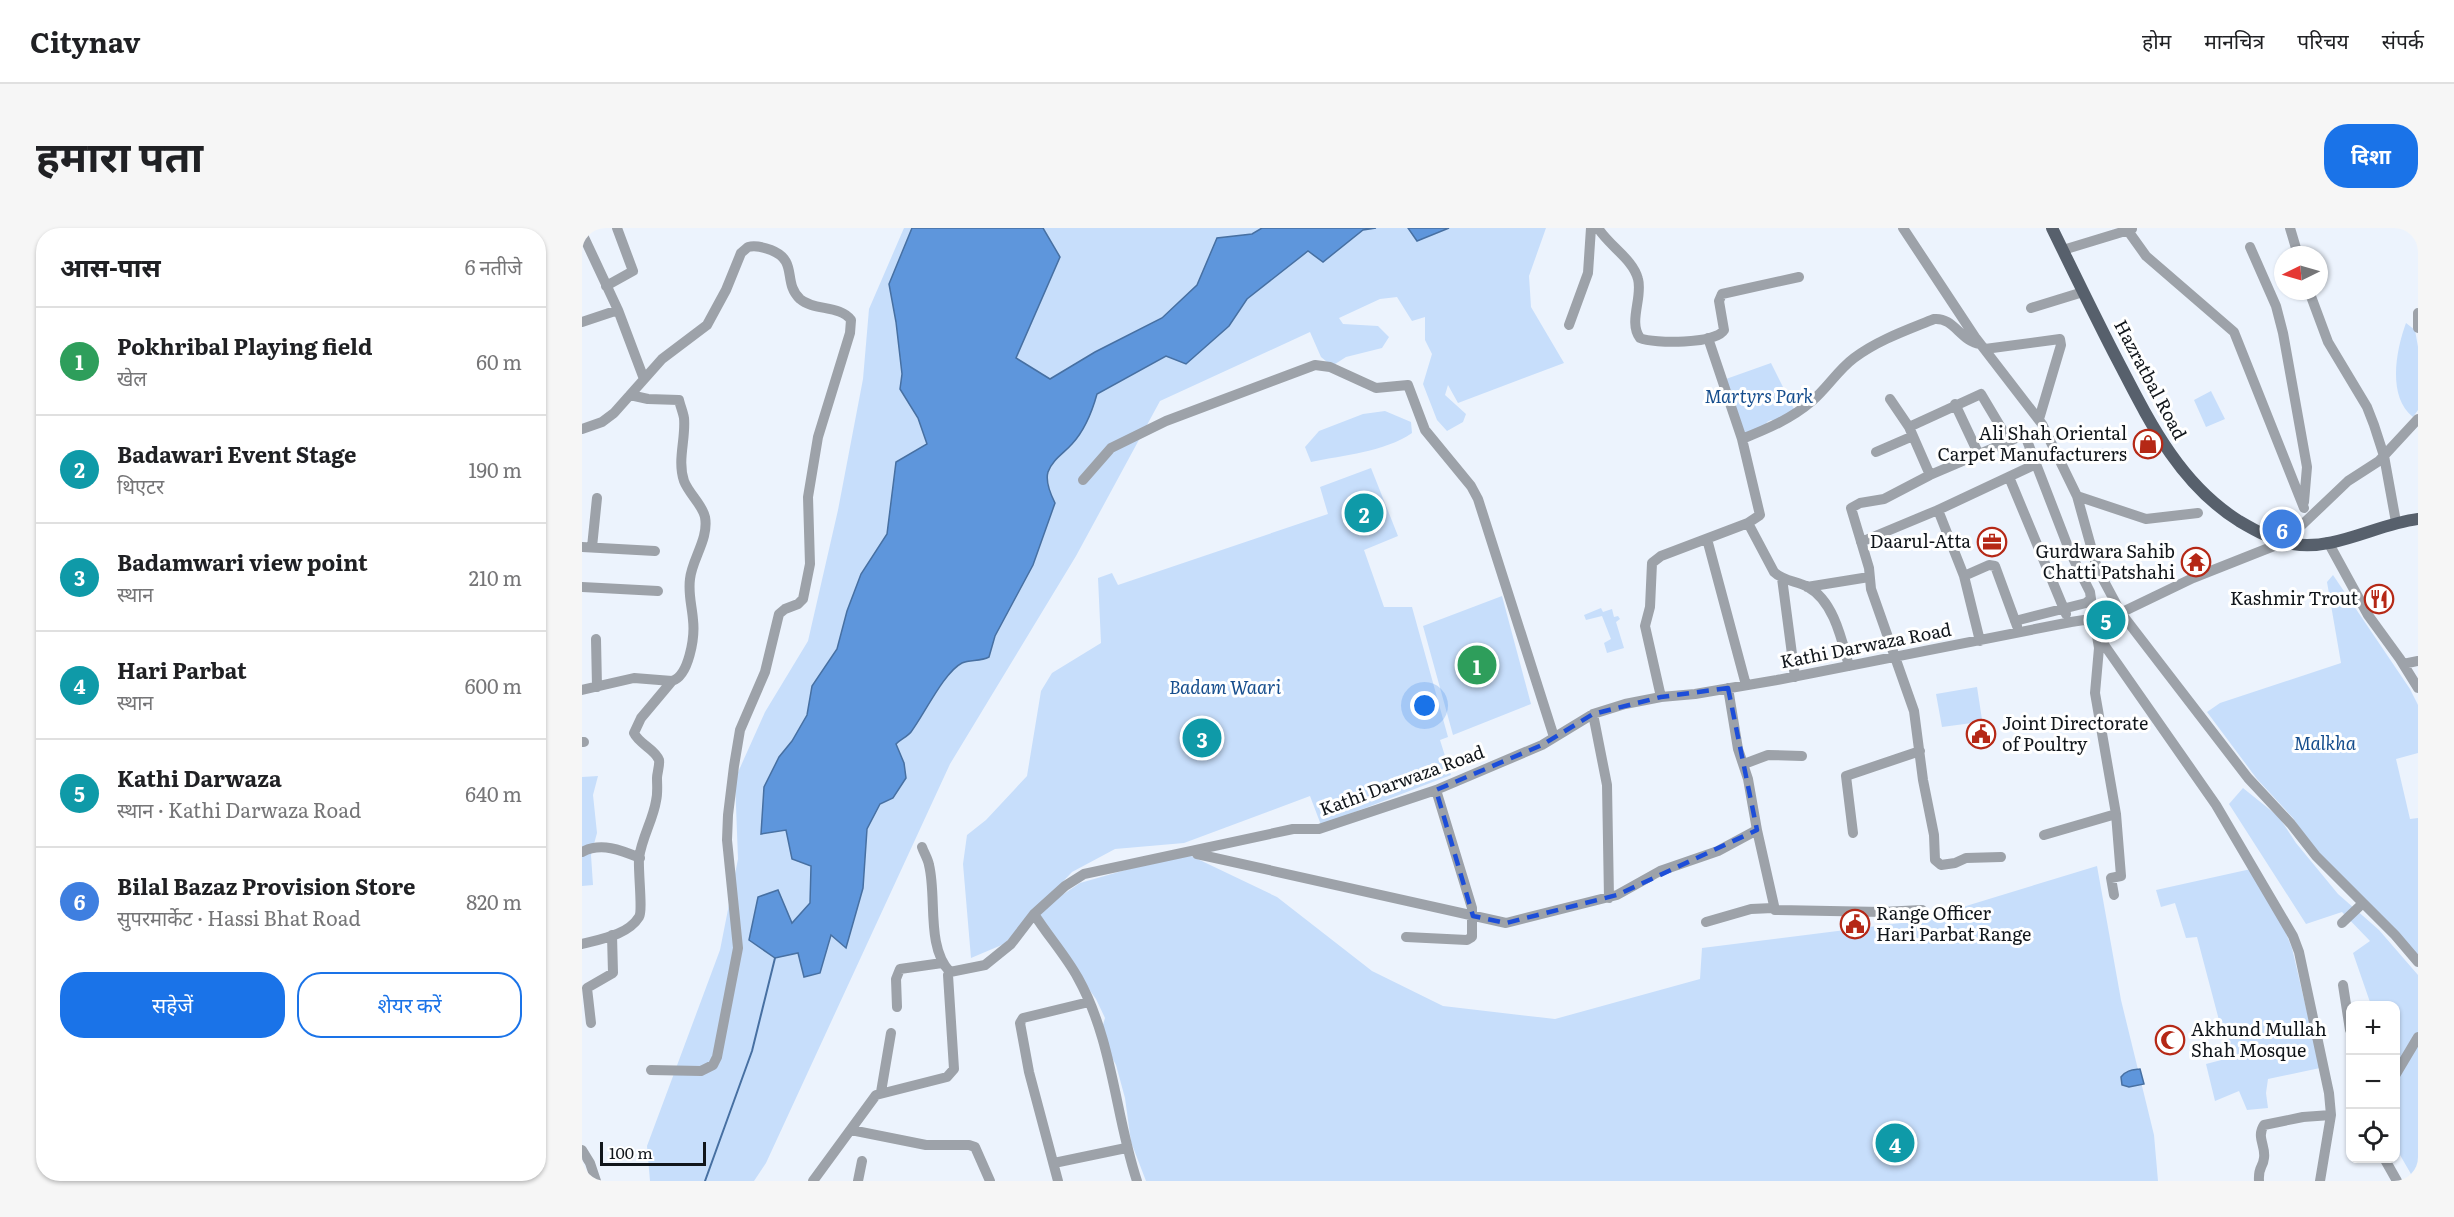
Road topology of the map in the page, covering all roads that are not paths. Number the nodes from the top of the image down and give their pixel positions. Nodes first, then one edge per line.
1 (617, 228) edge
2 (1591, 228) edge
3 (1598, 228) edge
4 (1903, 228) edge
5 (2052, 228) edge
6 (2290, 228) edge
7 (2129, 229) edge
8 (582, 233) edge
9 (2295, 246) edge
10 (2250, 247) dead end
11 (2063, 250) junction
12 (1799, 277) dead end
13 (606, 286) junction
14 (2083, 292) junction
15 (2312, 300) edge
16 (2031, 308) dead end
17 (618, 310) junction
18 (2418, 313) edge
19 (582, 322) edge
20 (1569, 325) dead end
21 (2418, 328) edge
22 (1708, 338) junction
23 (1982, 346) junction
24 (644, 378) junction
25 (630, 395) junction
26 (1890, 399) dead end
27 (1955, 404) junction
28 (2038, 419) junction
29 (2418, 419) edge
30 (582, 429) edge
31 (1911, 432) junction
32 (1742, 439) junction
33 (2009, 441) junction
34 (1876, 452) dead end
35 (1979, 454) junction
36 (2384, 456) junction
37 (2036, 464) junction
38 (1930, 475) junction
39 (2009, 477) junction
40 (1083, 480) dead end
41 (2077, 496) junction
42 (597, 498) dead end
43 (2304, 507) junction
44 (1938, 510) junction
45 (2198, 513) dead end
46 (2418, 519) edge
47 (2306, 521) junction
48 (2396, 522) junction
49 (1748, 523) junction
50 (1707, 539) junction
51 (2284, 542) junction
52 (2328, 542) junction
53 (1861, 543) junction
54 (587, 547) edge
55 (655, 550) dead end
56 (1964, 576) junction
57 (1869, 577) junction
58 (1782, 578) junction
59 (582, 587) edge
60 (1807, 587) junction
61 (658, 591) dead end
62 (2062, 609) junction
63 (2116, 615) junction
64 (2015, 621) junction
65 (2071, 622) junction
66 (2097, 624) junction
67 (2019, 632) junction
68 (596, 639) dead end
69 (1980, 641) junction
70 (1894, 658) junction
71 (2418, 661) edge
72 (2403, 664) junction
73 (1849, 666) junction
74 (1796, 677) junction
75 (672, 681) junction
76 (1746, 685) junction
77 (597, 687) junction
78 (1728, 688) junction
79 (2418, 688) edge
80 (582, 690) edge
81 (1661, 697) junction
82 (1593, 714) junction
83 (1554, 737) junction
84 (1920, 751) junction
85 (1802, 756) dead end
86 (1744, 764) junction
87 (1436, 790) junction
88 (2116, 814) junction
89 (1757, 830) junction
90 (1853, 833) dead end
91 (2044, 835) dead end
92 (922, 848) dead end
93 (582, 852) edge
94 (1197, 854) dead end
95 (2001, 857) dead end
96 (639, 858) junction
97 (2114, 895) dead end
98 (1609, 898) junction
99 (2363, 903) junction
100 (1773, 908) junction
101 (1922, 910) dead end
102 (1034, 914) junction
103 (1473, 916) junction
104 (1706, 922) dead end
105 (2342, 923) dead end
106 (612, 934) junction
107 (1406, 937) dead end
108 (582, 944) edge
109 (2418, 962) edge
110 (942, 963) junction
111 (950, 972) junction
112 (2343, 985) dead end
113 (1089, 1002) junction
114 (2346, 1004) edge
115 (897, 1007) dead end
116 (591, 1023) dead end
117 (891, 1034) dead end
118 (2418, 1037) edge
119 (2400, 1067) edge
120 (651, 1070) dead end
121 (881, 1092) junction
122 (2331, 1115) junction
123 (851, 1130) junction
124 (1126, 1148) junction
125 (582, 1150) edge
126 (862, 1161) dead end
127 (1054, 1162) junction
128 (2387, 1163) edge
129 (596, 1181) edge
130 (813, 1181) edge
131 (858, 1181) edge
132 (990, 1181) edge
133 (1058, 1181) edge
134 (1137, 1181) edge
135 (2259, 1181) edge
136 (2320, 1181) edge
137 (2397, 1181) edge

1 - 13 street
2 - 20 street
3 - 22 street
4 - 23 street
5 - 11 main road, Hazratbal Road
6 - 9 street
7 - 11 street
7 - 43 street
8 - 13 street
10 - 43 street
11 - 14 main road, Hazratbal Road
12 - 22 street
13 - 17 street
14 - 16 street
14 - 51 main road, Hazratbal Road
15 - 36 street
17 - 19 street
17 - 24 street
18 - 21 street
22 - 32 street
23 - 28 street
23 - 28 street
23 - 32 street
24 - 25 street
24 - 120 street
25 - 30 street
25 - 75 street
26 - 31 street
27 - 31 street
27 - 33 street
27 - 35 street
28 - 41 street
29 - 36 street
31 - 34 street
31 - 38 street
32 - 49 street
33 - 35 street
33 - 37 street
35 - 38 street
36 - 47 street
36 - 48 street
37 - 39 street
37 - 62 street
38 - 53 street
39 - 44 street
39 - 62 street
40 - 83 street
41 - 45 street
41 - 63 street
42 - 54 street
43 - 47 street
44 - 53 street
44 - 56 street
46 - 48 main road, Hazratbal Road
47 - 51 street
48 - 52 main road, Hazratbal Road
49 - 50 street
49 - 58 street
50 - 76 street
50 - 81 street
51 - 52 main road, Hazratbal Road
51 - 63 street
52 - 72 street
53 - 57 street
54 - 55 street
56 - 64 street
56 - 69 street
57 - 60 street
57 - 70 street
58 - 60 street
58 - 74 street
59 - 61 street
60 - 73 street
62 - 64 street
62 - 65 street
63 - 99 street
64 - 67 street
65 - 66 street, Kathi Darwaza Road
65 - 67 street, Kathi Darwaza Road
66 - 88 street
66 - 122 street
67 - 69 street, Kathi Darwaza Road
68 - 77 street
69 - 70 street, Kathi Darwaza Road
70 - 73 street, Kathi Darwaza Road
70 - 84 street
71 - 72 street
72 - 79 street
73 - 74 street, Kathi Darwaza Road
74 - 76 street, Kathi Darwaza Road
75 - 77 street
75 - 96 street
76 - 78 street, Kathi Darwaza Road
77 - 80 street
78 - 81 street, Kathi Darwaza Road
78 - 86 street
81 - 82 street, Kathi Darwaza Road
82 - 83 street, Kathi Darwaza Road
82 - 98 street
83 - 87 street, Kathi Darwaza Road
84 - 90 street
84 - 95 street
85 - 86 street
86 - 89 street
87 - 102 street, Kathi Darwaza Road
87 - 103 street
88 - 91 street
88 - 97 street
89 - 98 street
89 - 100 street
92 - 110 street
93 - 96 street
94 - 103 street
96 - 106 street
98 - 103 street
99 - 105 street
99 - 109 street
100 - 101 street
100 - 104 street
102 - 111 street, Kathi Darwaza Road
102 - 113 street
103 - 107 street
106 - 108 street
106 - 116 street
110 - 111 street
110 - 115 street
111 - 121 street
112 - 114 street
113 - 124 street
113 - 127 street
117 - 121 street
118 - 119 street
121 - 123 street
122 - 135 street
122 - 136 street
123 - 130 street
123 - 132 street
124 - 127 street
124 - 134 street
125 - 129 street
126 - 131 street
127 - 133 street
128 - 137 street

